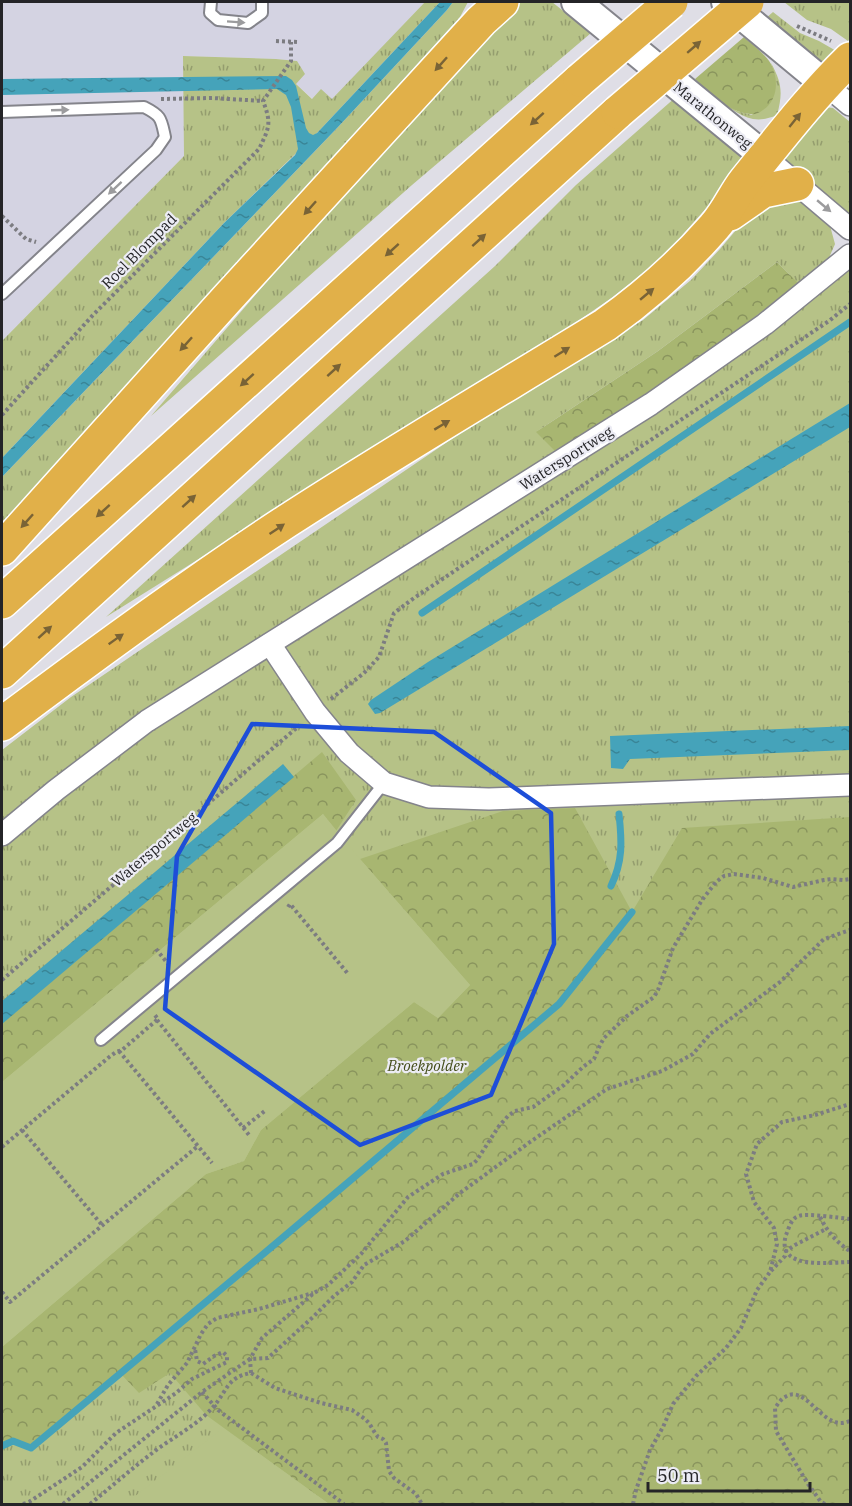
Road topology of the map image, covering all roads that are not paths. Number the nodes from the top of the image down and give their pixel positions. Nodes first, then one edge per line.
1 (211, 2) edge
2 (262, 2) edge
3 (576, 2) edge
4 (671, 2) edge
5 (726, 2) edge
6 (747, 2) edge
7 (492, 8) edge
8 (842, 51) edge
9 (825, 84) junction
10 (850, 105) edge
11 (2, 112) edge
12 (765, 157) junction
13 (797, 184) junction
14 (717, 224) junction
15 (850, 229) edge
16 (850, 255) edge
17 (2, 294) edge
18 (2, 549) edge
19 (2, 602) edge
20 (270, 644) junction
21 (2, 672) edge
22 (2, 724) edge
23 (384, 783) junction
24 (850, 785) edge
25 (2, 835) edge
26 (101, 1040) dead end

1 -> 2 lane
3 - 12 main road, Marathonweg
4 -> 19 highway, bridge
5 - 9 main road
21 -> 6 highway, bridge
7 -> 18 highway
8 - 9 highway
9 - 10 street
12 -> 9 highway
11 -> 17 lane
12 - 13 street, Marathonweg
12 - 14 highway
13 - 14 highway
13 -> 15 street, Marathonweg
22 -> 14 highway
16 - 20 street, Watersportweg
20 - 23 street
20 - 25 street, Watersportweg
23 - 24 street
23 - 26 lane

